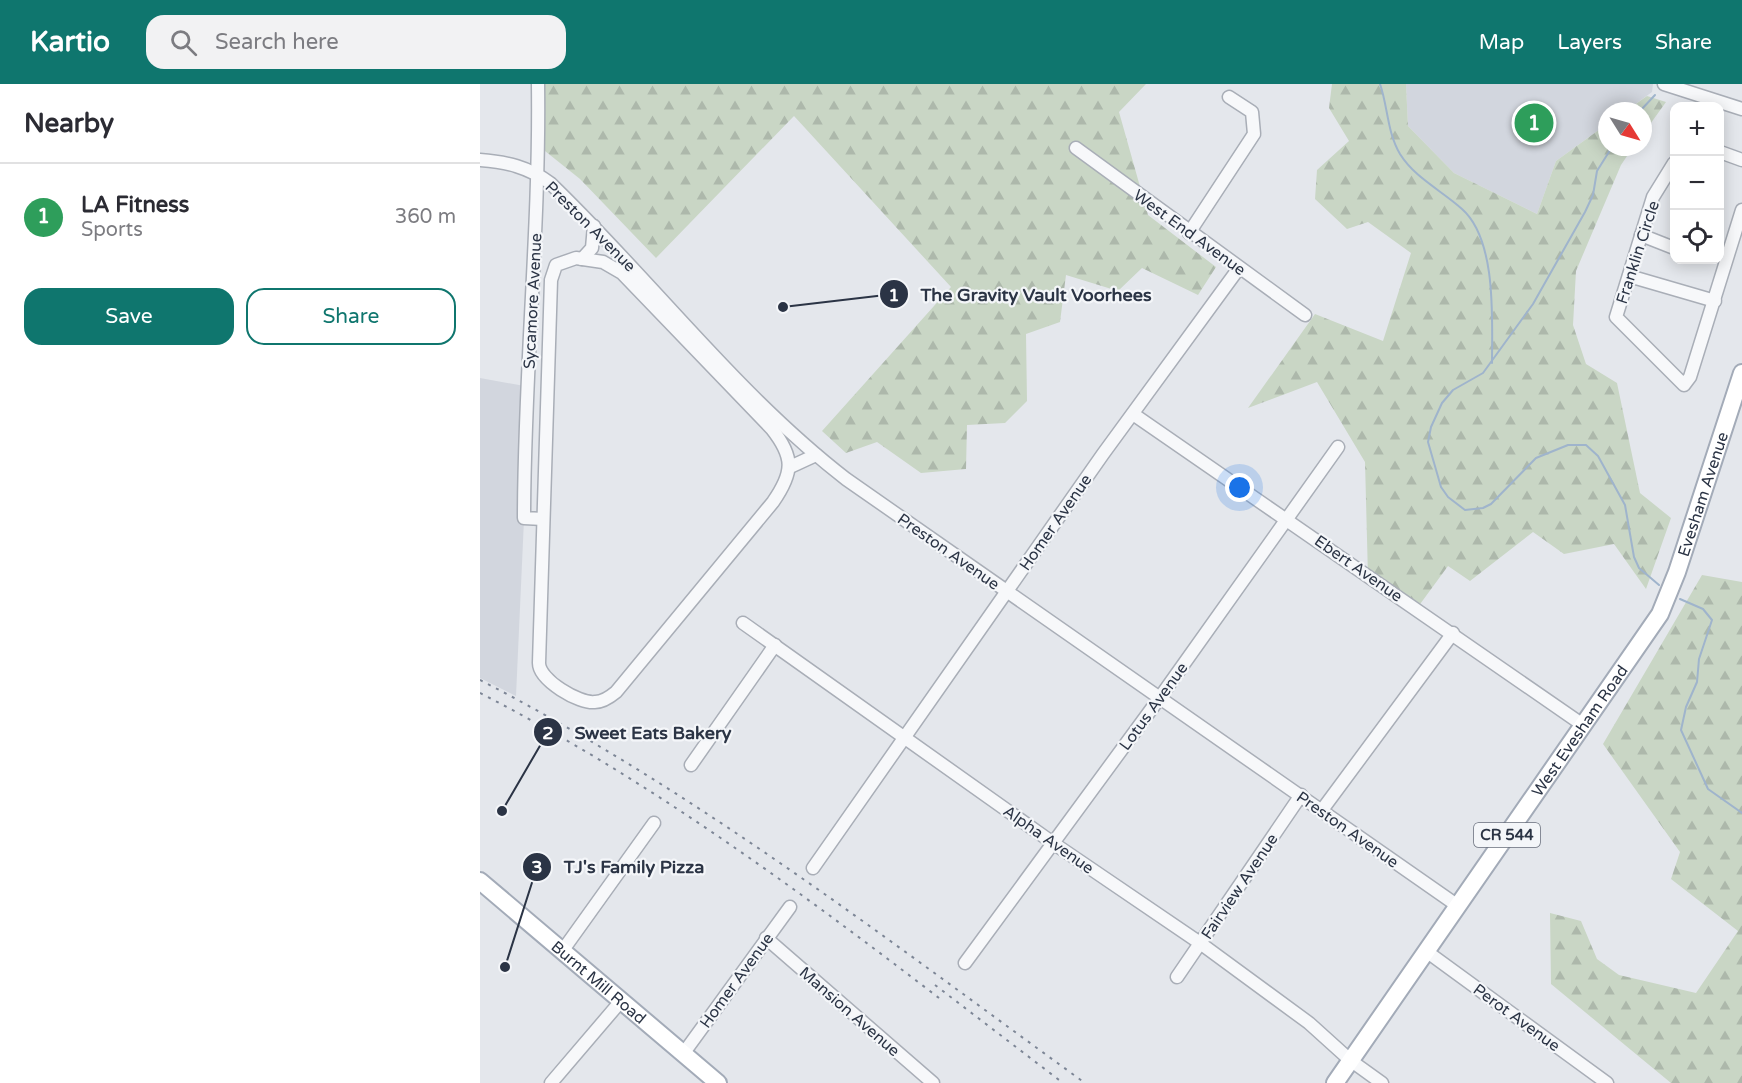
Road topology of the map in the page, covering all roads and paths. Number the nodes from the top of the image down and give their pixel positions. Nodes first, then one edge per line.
1 (538, 84) edge
2 (1664, 84) edge
3 (1229, 97) dead end
4 (1700, 101) edge
5 (1742, 109) edge
6 (1076, 148) dead end
7 (1724, 154) edge
8 (480, 160) edge
9 (1742, 160) edge
10 (1670, 169) edge
11 (540, 175) junction
12 (1742, 210) edge
13 (594, 226) junction
14 (1189, 233) junction
15 (1641, 236) junction
16 (608, 241) junction
17 (1670, 247) edge
18 (582, 259) junction
19 (597, 261) junction
20 (1239, 268) junction
21 (1629, 276) junction
22 (1715, 301) junction
23 (1305, 315) dead end
24 (1742, 374) edge
25 (1134, 414) junction
26 (806, 446) junction
27 (1338, 447) dead end
28 (786, 449) junction
29 (816, 455) junction
30 (790, 467) junction
31 (543, 519) junction
32 (1288, 519) junction
33 (1673, 582) joint
34 (1006, 592) junction
35 (743, 623) dead end
36 (1453, 633) junction
37 (775, 645) junction
38 (1161, 696) junction
39 (1583, 725) junction
40 (905, 739) junction
41 (690, 765) dead end
42 (1301, 795) junction
43 (1322, 810) junction
44 (654, 822) dead end
45 (1053, 843) junction
46 (813, 868) dead end
47 (480, 881) edge
48 (1458, 906) junction
49 (790, 907) dead end
50 (766, 938) junction
51 (1200, 943) junction
52 (563, 950) junction
53 (1426, 951) junction
54 (965, 963) dead end
55 (1177, 977) dead end
56 (621, 1001) junction
57 (683, 1054) junction
58 (1350, 1060) junction
59 (552, 1083) edge
60 (718, 1083) edge
61 (933, 1083) edge
62 (1335, 1083) edge
63 (1382, 1083) edge
64 (1607, 1083) edge

1 - 11 street, Sycamore Avenue
2 - 4 street
3 - 14 street
4 - 5 street
6 - 14 street, West End Avenue
7 - 9 street
8 - 11 street, Preston Avenue
10 - 15 street, Franklin Circle
11 - 13 street, Preston Avenue
11 - 31 street, Sycamore Avenue
12 - 22 street, Franklin Circle
13 - 16 street, Preston Avenue
13 - 18 street
14 - 20 street, West End Avenue
15 - 17 street
15 - 21 street, Franklin Circle
16 - 19 street
16 - 26 street, Preston Avenue
18 - 19 street, Preston Avenue
18 - 31 street, Preston Avenue
19 - 28 street, Preston Avenue
20 - 23 street, West End Avenue
20 - 25 street, Homer Avenue
21 - 22 street
21 - 22 street, Franklin Circle
24 - 33 main road, Evesham Avenue / CR 544
25 - 32 street, Ebert Avenue
25 - 34 street, Homer Avenue
26 - 28 street
26 - 29 street, Preston Avenue
27 - 32 street, Lotus Avenue
28 - 30 street, Preston Avenue
29 - 30 street
29 - 34 street, Preston Avenue
30 - 31 street, Preston Avenue
32 - 36 street, Ebert Avenue
32 - 38 street, Lotus Avenue
33 - 39 main road, West Evesham Road / CR 544
34 - 38 street, Preston Avenue
34 - 40 street, Homer Avenue
35 - 37 street, Alpha Avenue
36 - 39 street, Ebert Avenue
36 - 43 street
37 - 40 street, Alpha Avenue
37 - 41 street
38 - 42 street, Preston Avenue
38 - 45 street, Lotus Avenue
39 - 48 main road, West Evesham Road / CR 544
40 - 45 street, Alpha Avenue
40 - 46 street, Homer Avenue
42 - 43 street, Preston Avenue
42 - 51 street, Fairview Avenue
43 - 48 street, Preston Avenue
44 - 52 street
45 - 51 street, Alpha Avenue
45 - 54 street, Lotus Avenue
47 - 52 main road, Burnt Mill Road
48 - 53 main road, West Evesham Road / CR 544
49 - 50 street, Homer Avenue
50 - 57 street, Homer Avenue
50 - 61 street, Mansion Avenue
51 - 55 street, Fairview Avenue
51 - 58 street, Alpha Avenue
52 - 56 main road, Burnt Mill Road
53 - 58 main road, West Evesham Road / CR 544
53 - 64 street, Perot Avenue
56 - 57 main road, Burnt Mill Road
56 - 59 street
57 - 60 main road, Burnt Mill Road
58 - 62 main road, West Evesham Road / CR 544
58 - 63 street, Alpha Avenue

